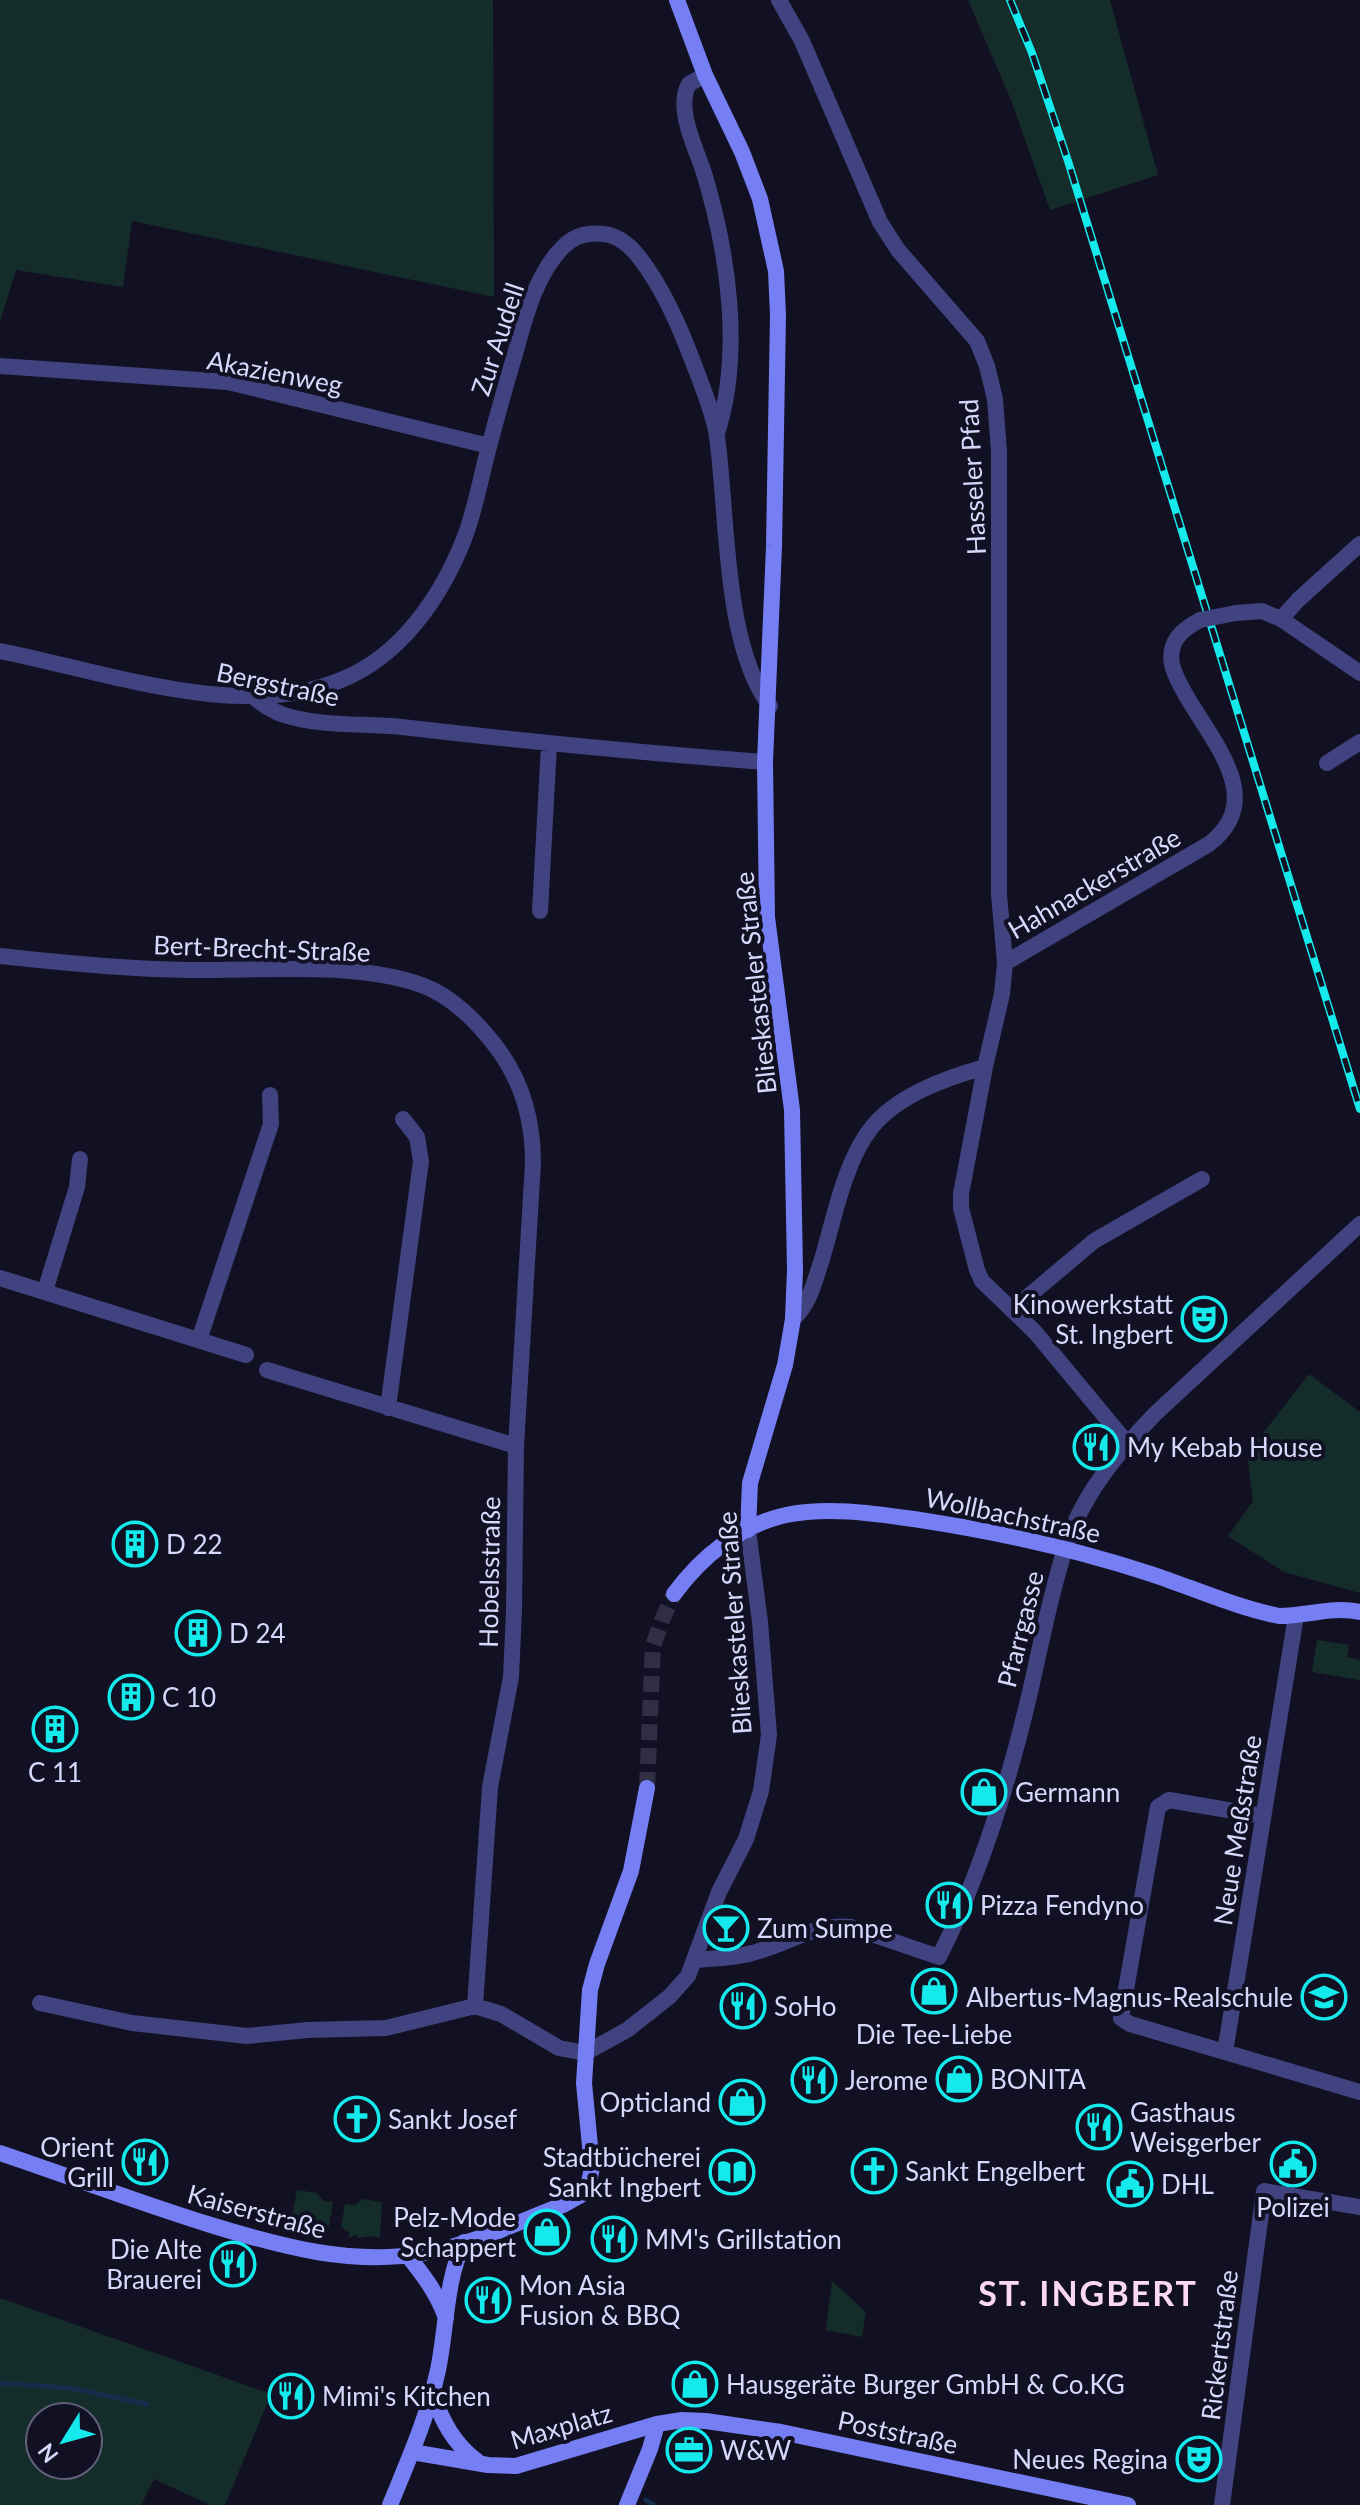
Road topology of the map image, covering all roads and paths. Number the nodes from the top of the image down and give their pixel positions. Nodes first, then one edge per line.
1 (677, 0) edge
2 (779, 0) edge
3 (705, 75) junction
4 (0, 366) edge
5 (717, 433) junction
6 (489, 446) junction
7 (1360, 544) edge
8 (1281, 619) junction
9 (0, 651) edge
10 (1360, 673) edge
11 (255, 698) junction
12 (770, 706) junction
13 (1360, 742) edge
14 (549, 745) junction
15 (765, 762) junction
16 (1327, 763) dead end
17 (540, 911) dead end
18 (0, 956) edge
19 (1005, 963) junction
20 (985, 1067) junction
21 (270, 1095) dead end
22 (403, 1119) dead end
23 (533, 1136) joint
24 (80, 1159) dead end
25 (1202, 1179) dead end
26 (1360, 1224) edge
27 (0, 1278) edge
28 (45, 1291) junction
29 (1012, 1310) junction
30 (793, 1319) junction
31 (199, 1340) junction
32 (246, 1355) dead end
33 (267, 1370) dead end
34 (388, 1408) junction
35 (1127, 1443) junction
36 (516, 1446) junction
37 (748, 1530) junction
38 (1065, 1547) junction
39 (674, 1594) tunnel mouth
40 (1360, 1612) edge
41 (1296, 1616) junction
42 (647, 1788) tunnel mouth
43 (1263, 1816) junction
44 (696, 1960) junction
45 (40, 2003) dead end
46 (475, 2006) junction
47 (1225, 2052) junction
48 (585, 2053) junction
49 (1360, 2092) edge
50 (0, 2153) edge
51 (1358, 2205) edge
52 (464, 2242) junction
53 (408, 2256) junction
54 (447, 2323) junction
55 (432, 2394) junction
56 (657, 2424) junction
57 (412, 2452) junction
58 (478, 2462) junction
59 (390, 2505) edge
60 (627, 2505) edge
61 (1128, 2505) edge
62 (1222, 2505) edge

1 - 3 main road, Blieskasteler Straße
2 - 19 street, Hasseler Pfad
3 - 5 street
3 - 12 main road, Blieskasteler Straße
4 - 6 street, Akazienweg
5 - 6 street, Zur Audell
5 - 12 street, Zur Audell
6 - 11 street, Zur Audell
7 - 8 street
8 - 10 street
8 - 19 street, Hahnackerstraße, bridge
9 - 11 street, Bergstraße
11 - 14 street, Bergstraße
12 - 15 main road, Blieskasteler Straße
13 - 16 street
14 - 15 street, Bergstraße
14 - 17 street
15 - 30 main road, Blieskasteler Straße
18 - 23 street, Bert-Brecht-Straße
19 - 20 street, Hahnackerstraße
20 - 29 street, Hahnackerstraße
20 - 30 street
21 - 31 street
22 - 34 street
23 - 36 street, Hobelsstraße
24 - 28 street
25 - 29 street
26 - 35 street, Pfarrgasse
27 - 28 street
28 - 31 street
29 - 35 street, Hahnackerstraße
30 - 37 main road, Blieskasteler Straße
31 - 32 street
33 - 34 street
34 - 36 street
35 - 38 street, Pfarrgasse
36 - 46 street, Hobelsstraße
37 - 38 main road, Wollbachstraße
37 - 39 main road, Wollbachstraße
37 - 44 street, Blieskasteler Straße
38 - 41 main road, Wollbachstraße
38 - 44 street, Pfarrgasse
40 - 41 main road, Wollbachstraße
41 - 43 street, Neue Meßstraße
42 - 48 main road
43 - 47 street, Neue Meßstraße
43 - 47 street
44 - 48 street, Blieskasteler Straße
45 - 46 street
46 - 48 street
47 - 49 street
48 - 52 main road, Kaiserstraße
50 - 53 main road, Kaiserstraße
51 - 62 street, Rickertstraße
52 - 53 main road, Kaiserstraße
52 - 54 main road
53 - 54 main road
54 - 55 main road
55 - 57 main road
55 - 58 main road, Maxplatz
56 - 58 main road, Maxplatz
56 - 60 main road
56 - 61 main road, Poststraße
57 - 58 main road, Maxplatz
57 - 59 main road

